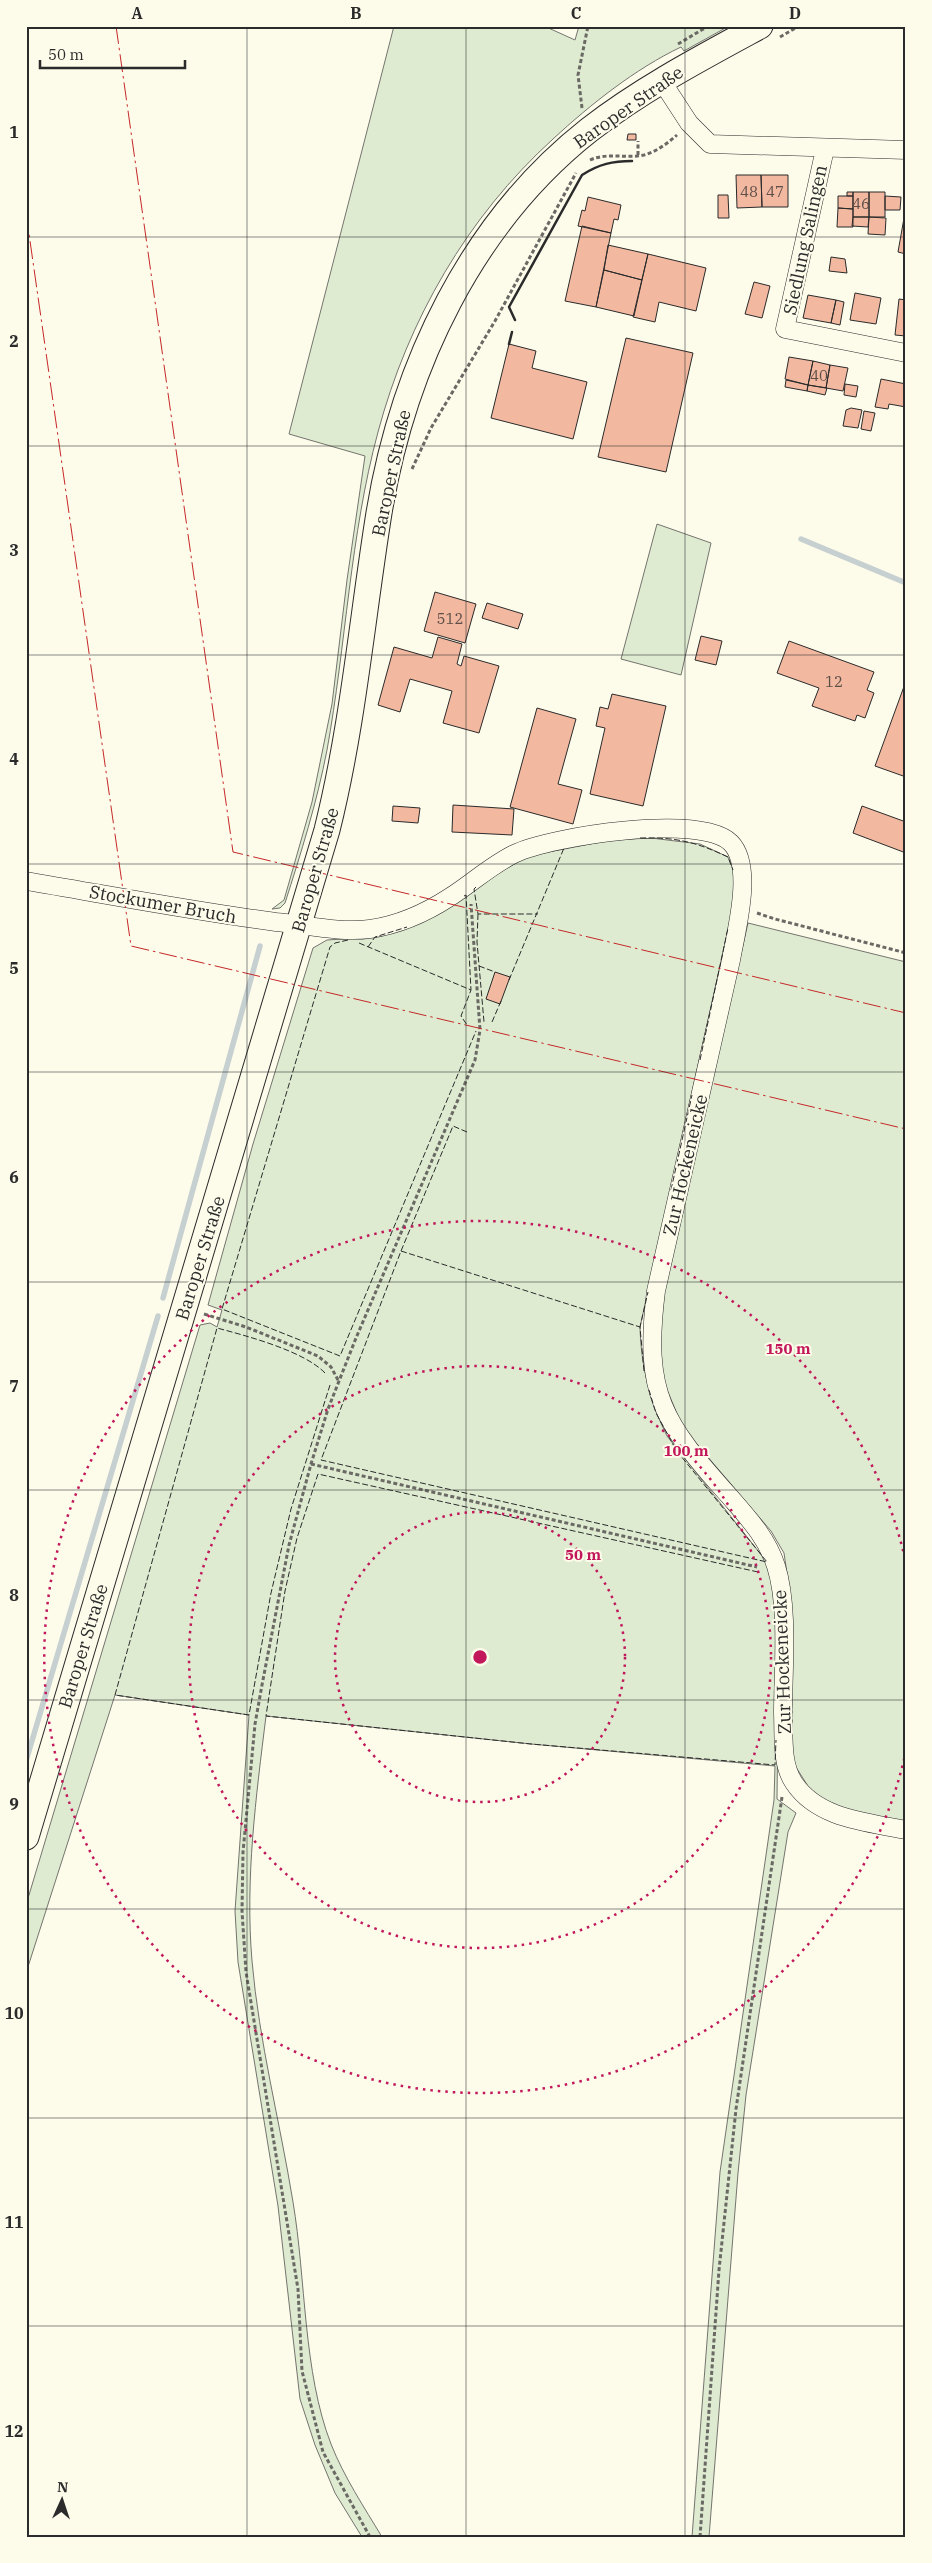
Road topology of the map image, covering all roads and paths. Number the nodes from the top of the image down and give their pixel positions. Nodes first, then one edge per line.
1 (588, 26) edge
2 (760, 26) edge
3 (661, 80) junction
4 (584, 116) dead end
5 (681, 132) dead end
6 (638, 141) dead end
7 (825, 149) junction
8 (906, 150) edge
9 (638, 155) junction
10 (584, 165) dead end
11 (577, 171) dead end
12 (906, 353) edge
13 (410, 475) dead end
14 (26, 881) edge
15 (468, 883) junction
16 (741, 907) junction
17 (300, 925) junction
18 (906, 952) edge
19 (217, 1317) dead end
20 (338, 1380) junction
21 (311, 1464) junction
22 (778, 1571) junction
23 (787, 1772) junction
24 (906, 1830) edge
25 (26, 1837) edge
26 (370, 2537) edge
27 (700, 2537) edge

1 - 4 path
2 - 3 main road, Baroper Straße
3 - 7 street, Siedlung Salingen
3 - 17 main road, Baroper Straße
5 - 9 path
6 - 9 path
7 - 8 street, Siedlung Salingen
7 - 12 street, Siedlung Salingen
9 - 10 path
11 - 13 path
14 - 17 street, Stockumer Bruch
15 - 16 street, Zur Hockeneicke
15 - 17 street, Zur Hockeneicke
15 - 20 path
16 - 18 path
16 - 22 street, Zur Hockeneicke
17 - 25 main road, Baroper Straße
19 - 20 path
20 - 21 path
21 - 22 path
21 - 26 path
22 - 23 street, Zur Hockeneicke
23 - 24 street
23 - 27 path

